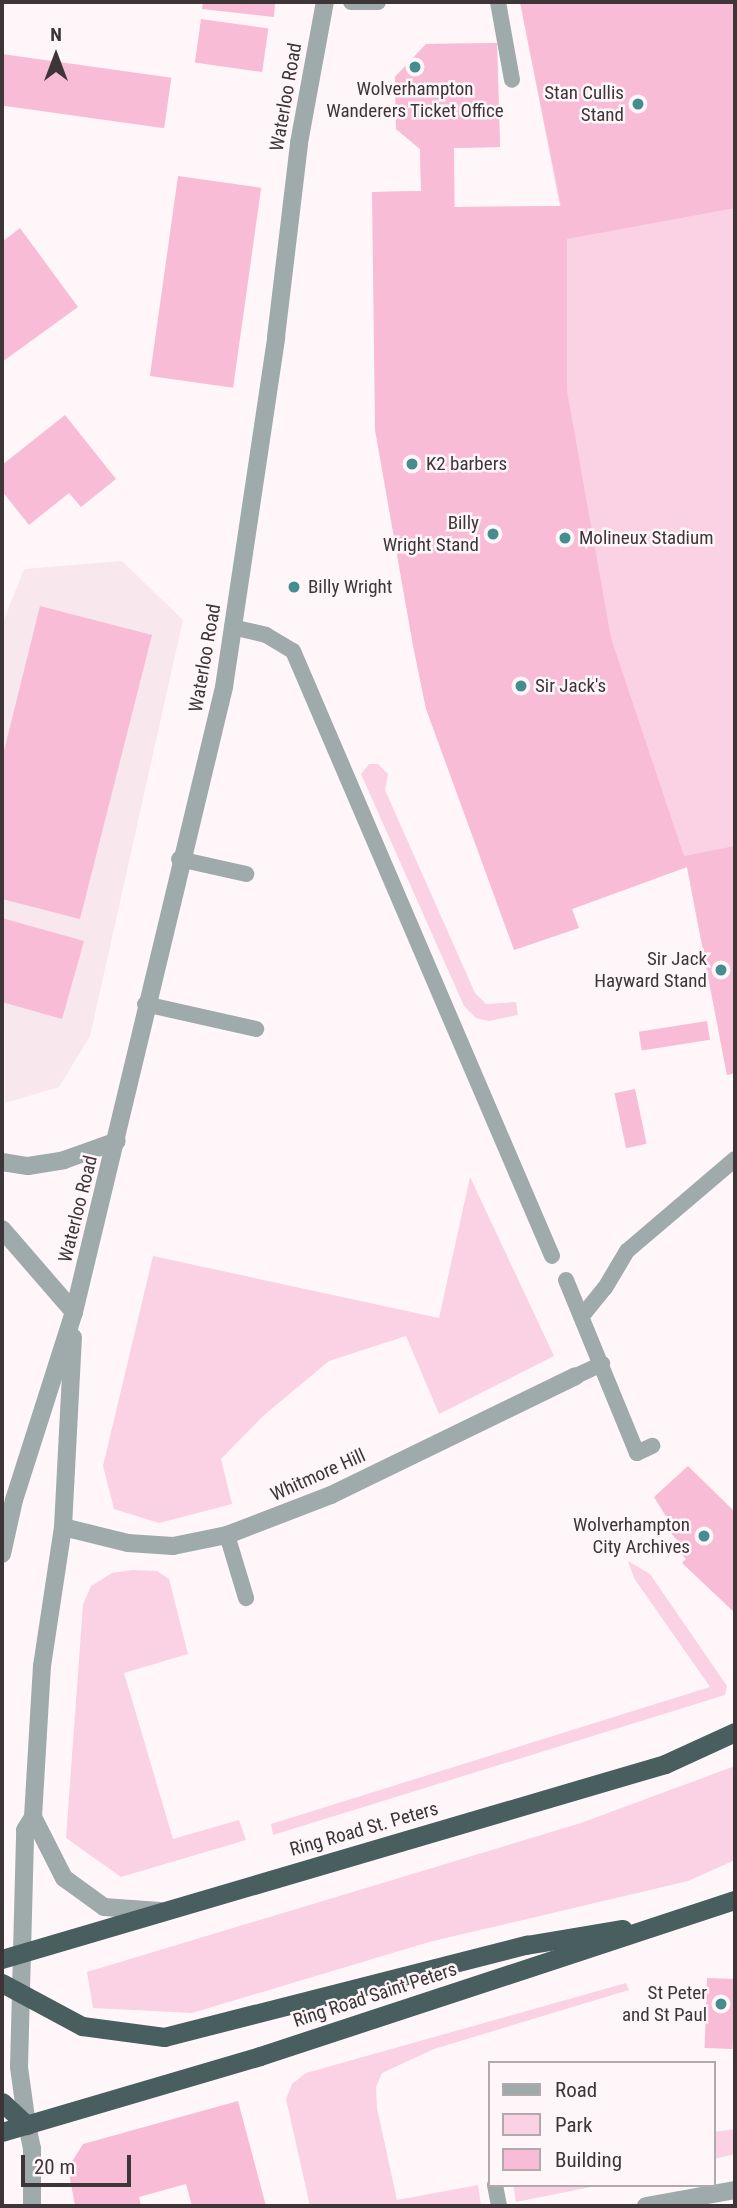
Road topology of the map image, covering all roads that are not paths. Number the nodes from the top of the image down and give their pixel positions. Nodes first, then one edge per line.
1 (325, 2) edge
2 (351, 2) edge
3 (378, 2) edge
4 (498, 2) edge
5 (512, 80) dead end
6 (232, 627) junction
7 (179, 859) junction
8 (246, 874) dead end
9 (145, 1004) junction
10 (256, 1029) dead end
11 (117, 1141) junction
12 (735, 1160) edge
13 (2, 1162) edge
14 (2, 1229) edge
15 (552, 1256) dead end
16 (566, 1280) dead end
17 (74, 1312) junction
18 (582, 1316) junction
19 (602, 1364) junction
20 (576, 1376) joint
21 (652, 1446) dead end
22 (63, 1527) junction
23 (227, 1535) junction
24 (2, 1554) edge
25 (246, 1598) dead end
26 (735, 1732) edge
27 (33, 1817) junction
28 (735, 1900) edge
29 (166, 1911) junction
30 (689, 1917) junction
31 (21, 1953) junction
32 (2, 1959) edge
33 (2, 1983) edge
34 (21, 1994) junction
35 (2, 2102) edge
36 (27, 2125) junction
37 (2, 2132) edge
38 (495, 2187) edge
39 (735, 2190) edge
40 (32, 2206) edge
41 (499, 2206) edge
42 (646, 2206) edge

1 - 6 street, Waterloo Road
2 - 3 lane
4 - 5 lane
6 - 7 street, Waterloo Road
6 - 15 lane
7 - 8 lane
7 - 9 street, Waterloo Road
9 - 10 lane
9 - 11 street, Waterloo Road
11 - 13 street
11 - 17 street, Waterloo Road
12 - 18 lane
14 - 17 street
16 - 18 lane
17 - 22 street, Waterloo Road
17 - 24 street, Waterloo Road
18 - 19 lane
19 - 20 lane
19 - 21 lane
20 - 23 street, Whitmore Hill
22 - 23 street, Whitmore Hill
22 - 27 street, Waterloo Road
23 - 25 lane
26 - 29 highway, Ring Road St. Peters
27 - 29 street
27 - 31 street, Waterloo Road
28 - 30 highway, Ring Road Saint Peters
29 - 31 highway, Ring Road St. Peters
30 - 34 highway
30 - 36 highway, Ring Road Saint Peters
31 - 32 highway, Ring Road St. Peters
31 - 34 street, Waterloo Road
33 - 34 highway
34 - 36 street, Waterloo Road
35 - 36 highway
36 - 37 highway, Ring Road Saint Peters
36 - 40 street, Waterloo Road
38 - 41 lane
39 - 42 street

